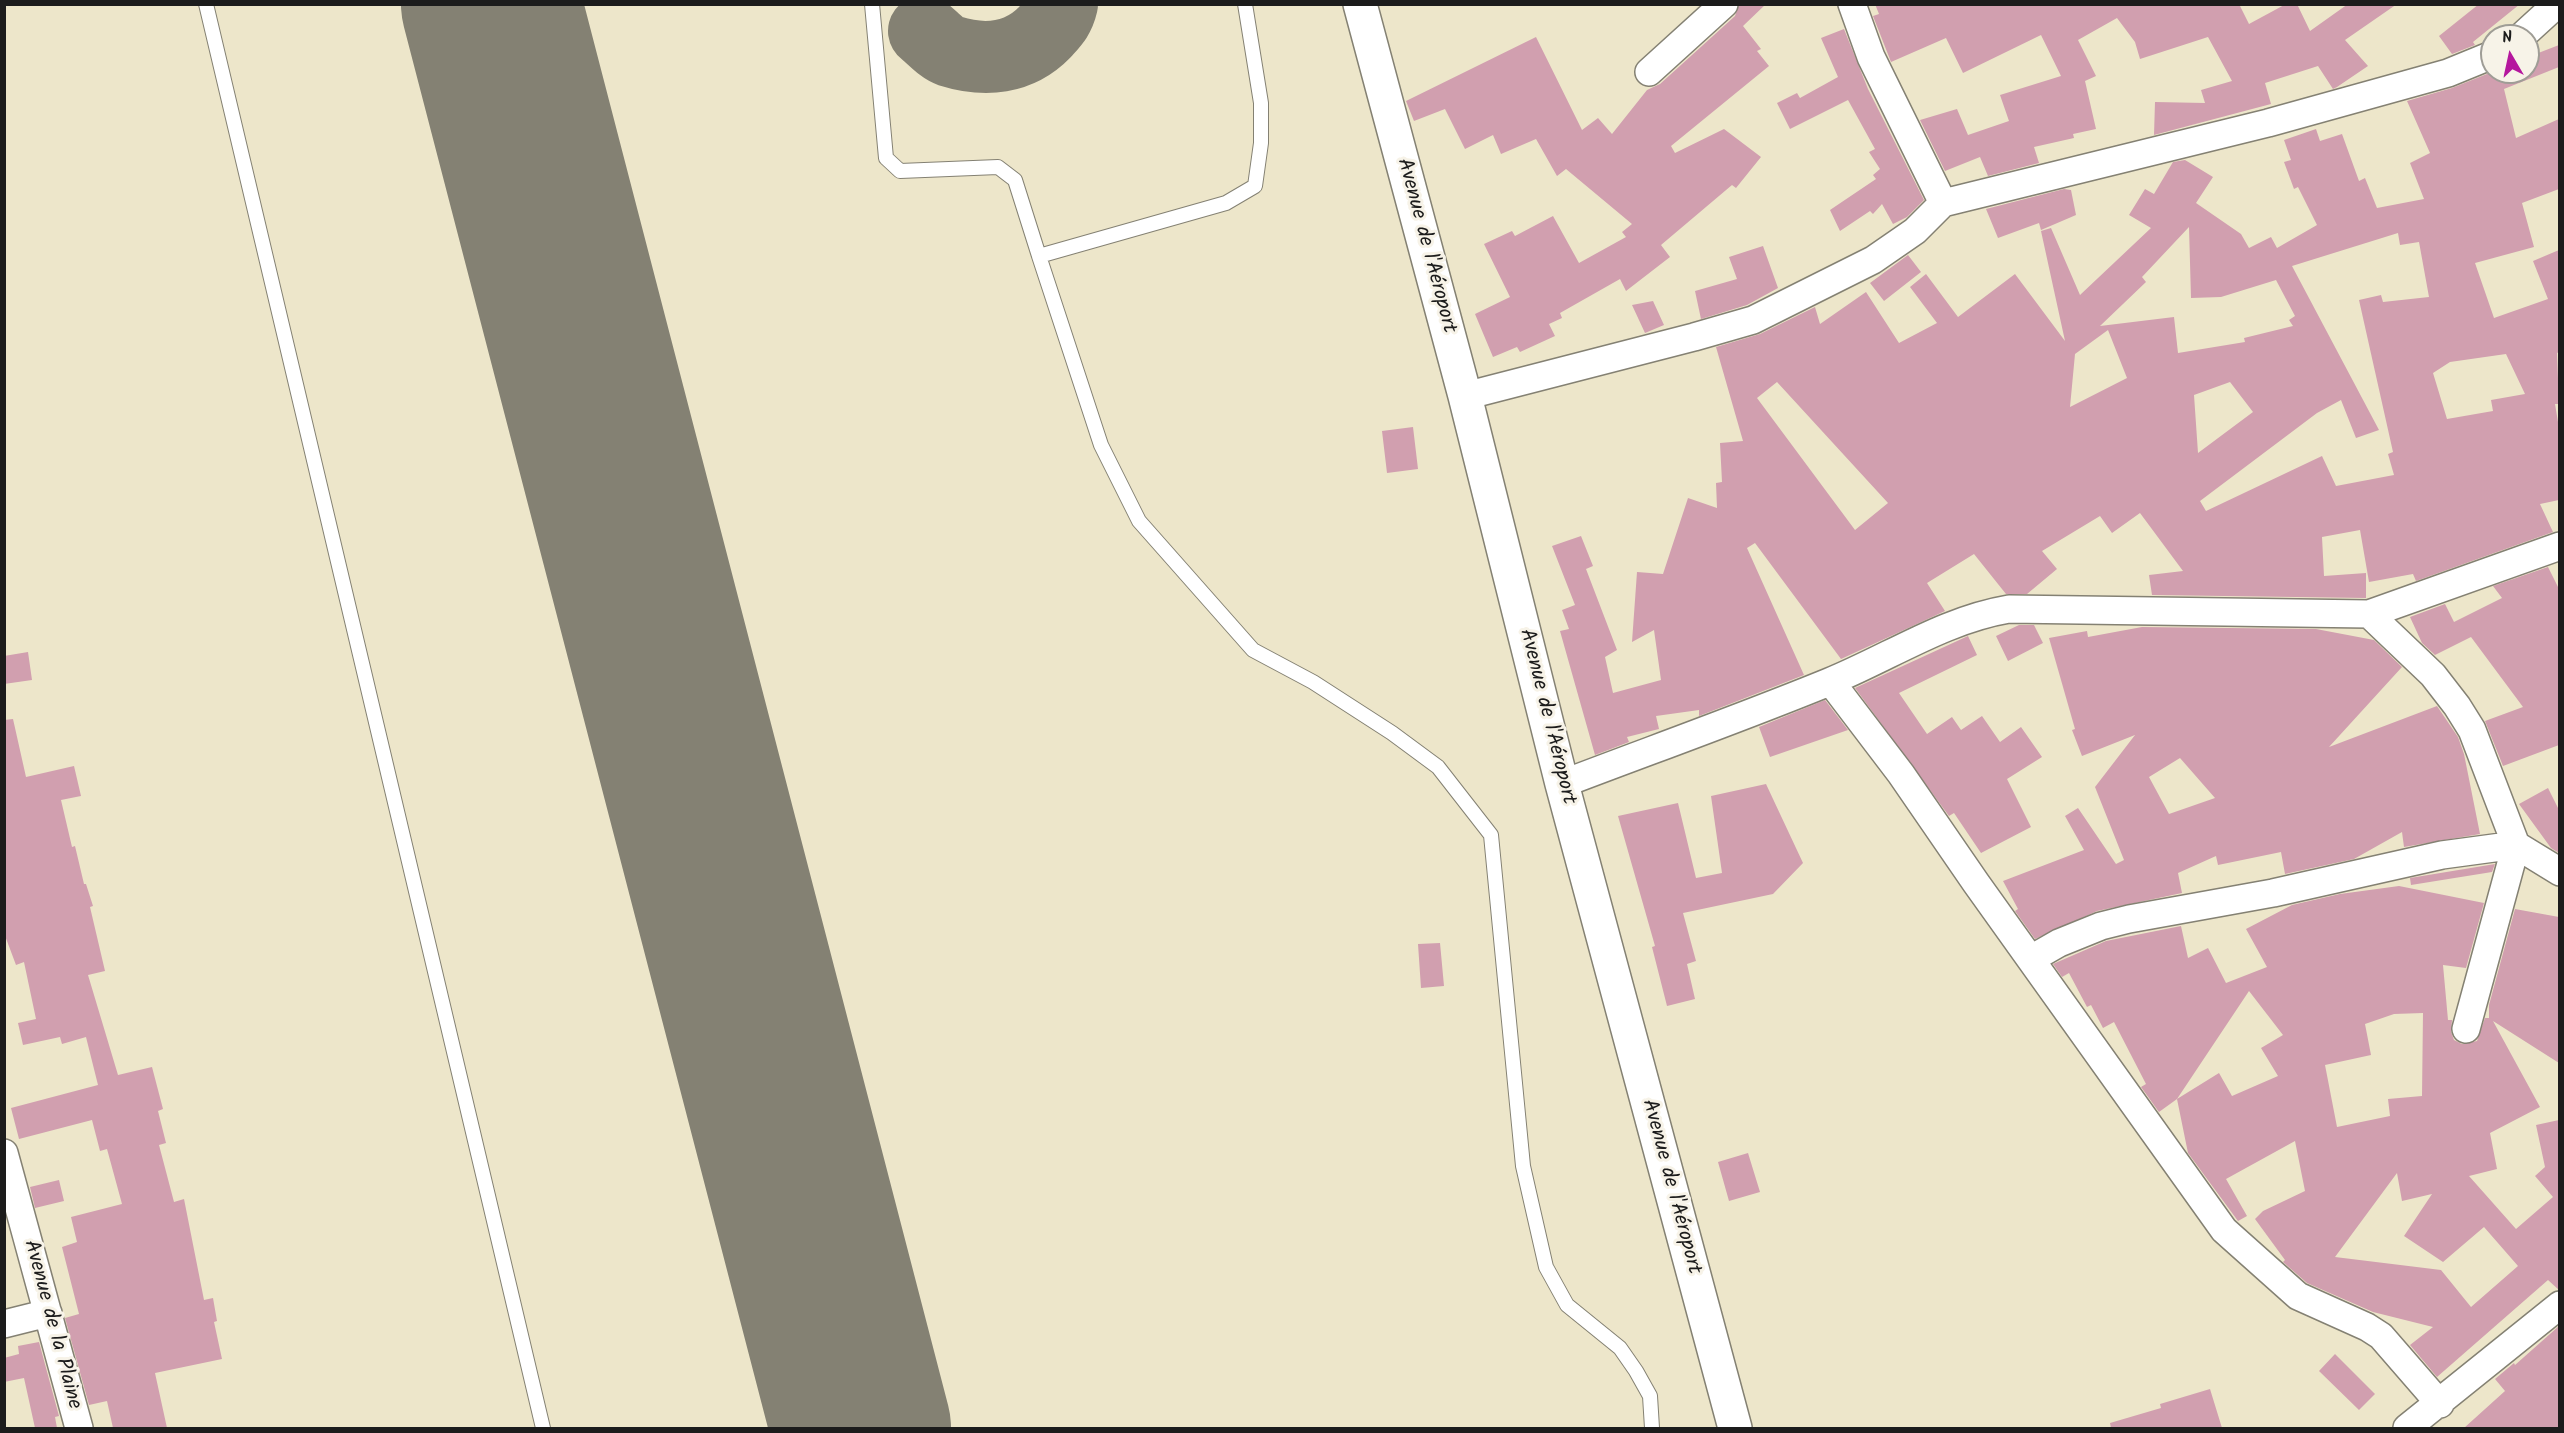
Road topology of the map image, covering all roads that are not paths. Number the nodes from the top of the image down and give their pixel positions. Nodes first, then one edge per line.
1 (206, 4) edge
2 (872, 4) edge
3 (1245, 4) edge
4 (1360, 4) edge
5 (1724, 4) edge
6 (1852, 4) edge
7 (2557, 4) edge
8 (2535, 24) edge
9 (2480, 60) edge
10 (1649, 72) dead end
11 (1943, 203) junction
12 (1039, 256) junction
13 (1466, 396) junction
14 (2559, 546) edge
15 (2368, 614) junction
16 (1831, 682) junction
17 (1562, 784) junction
18 (2516, 844) junction
19 (2559, 872) edge
20 (2031, 959) junction
21 (2466, 1029) dead end
22 (4, 1153) edge
23 (2559, 1305) edge
24 (48, 1313) junction
25 (4, 1324) edge
26 (2440, 1404) junction
27 (79, 1428) edge
28 (543, 1428) edge
29 (1652, 1428) edge
30 (1735, 1428) edge
31 (2407, 1428) edge

1 - 28 lane
2 - 12 lane
3 - 12 lane
4 - 13 highway, Avenue de l'Aéroport
5 - 10 street
6 - 11 street
7 - 8 street
9 - 11 street
11 - 13 street
12 - 29 lane
13 - 17 highway, Avenue de l'Aéroport
14 - 15 street
15 - 16 street
15 - 18 street
16 - 17 street
16 - 20 street
17 - 30 highway, Avenue de l'Aéroport
18 - 19 street
18 - 20 street
18 - 21 street
20 - 26 street
22 - 24 street, Avenue de la Plaine
23 - 26 street
24 - 25 street
24 - 27 street, Avenue de la Plaine
26 - 31 street

